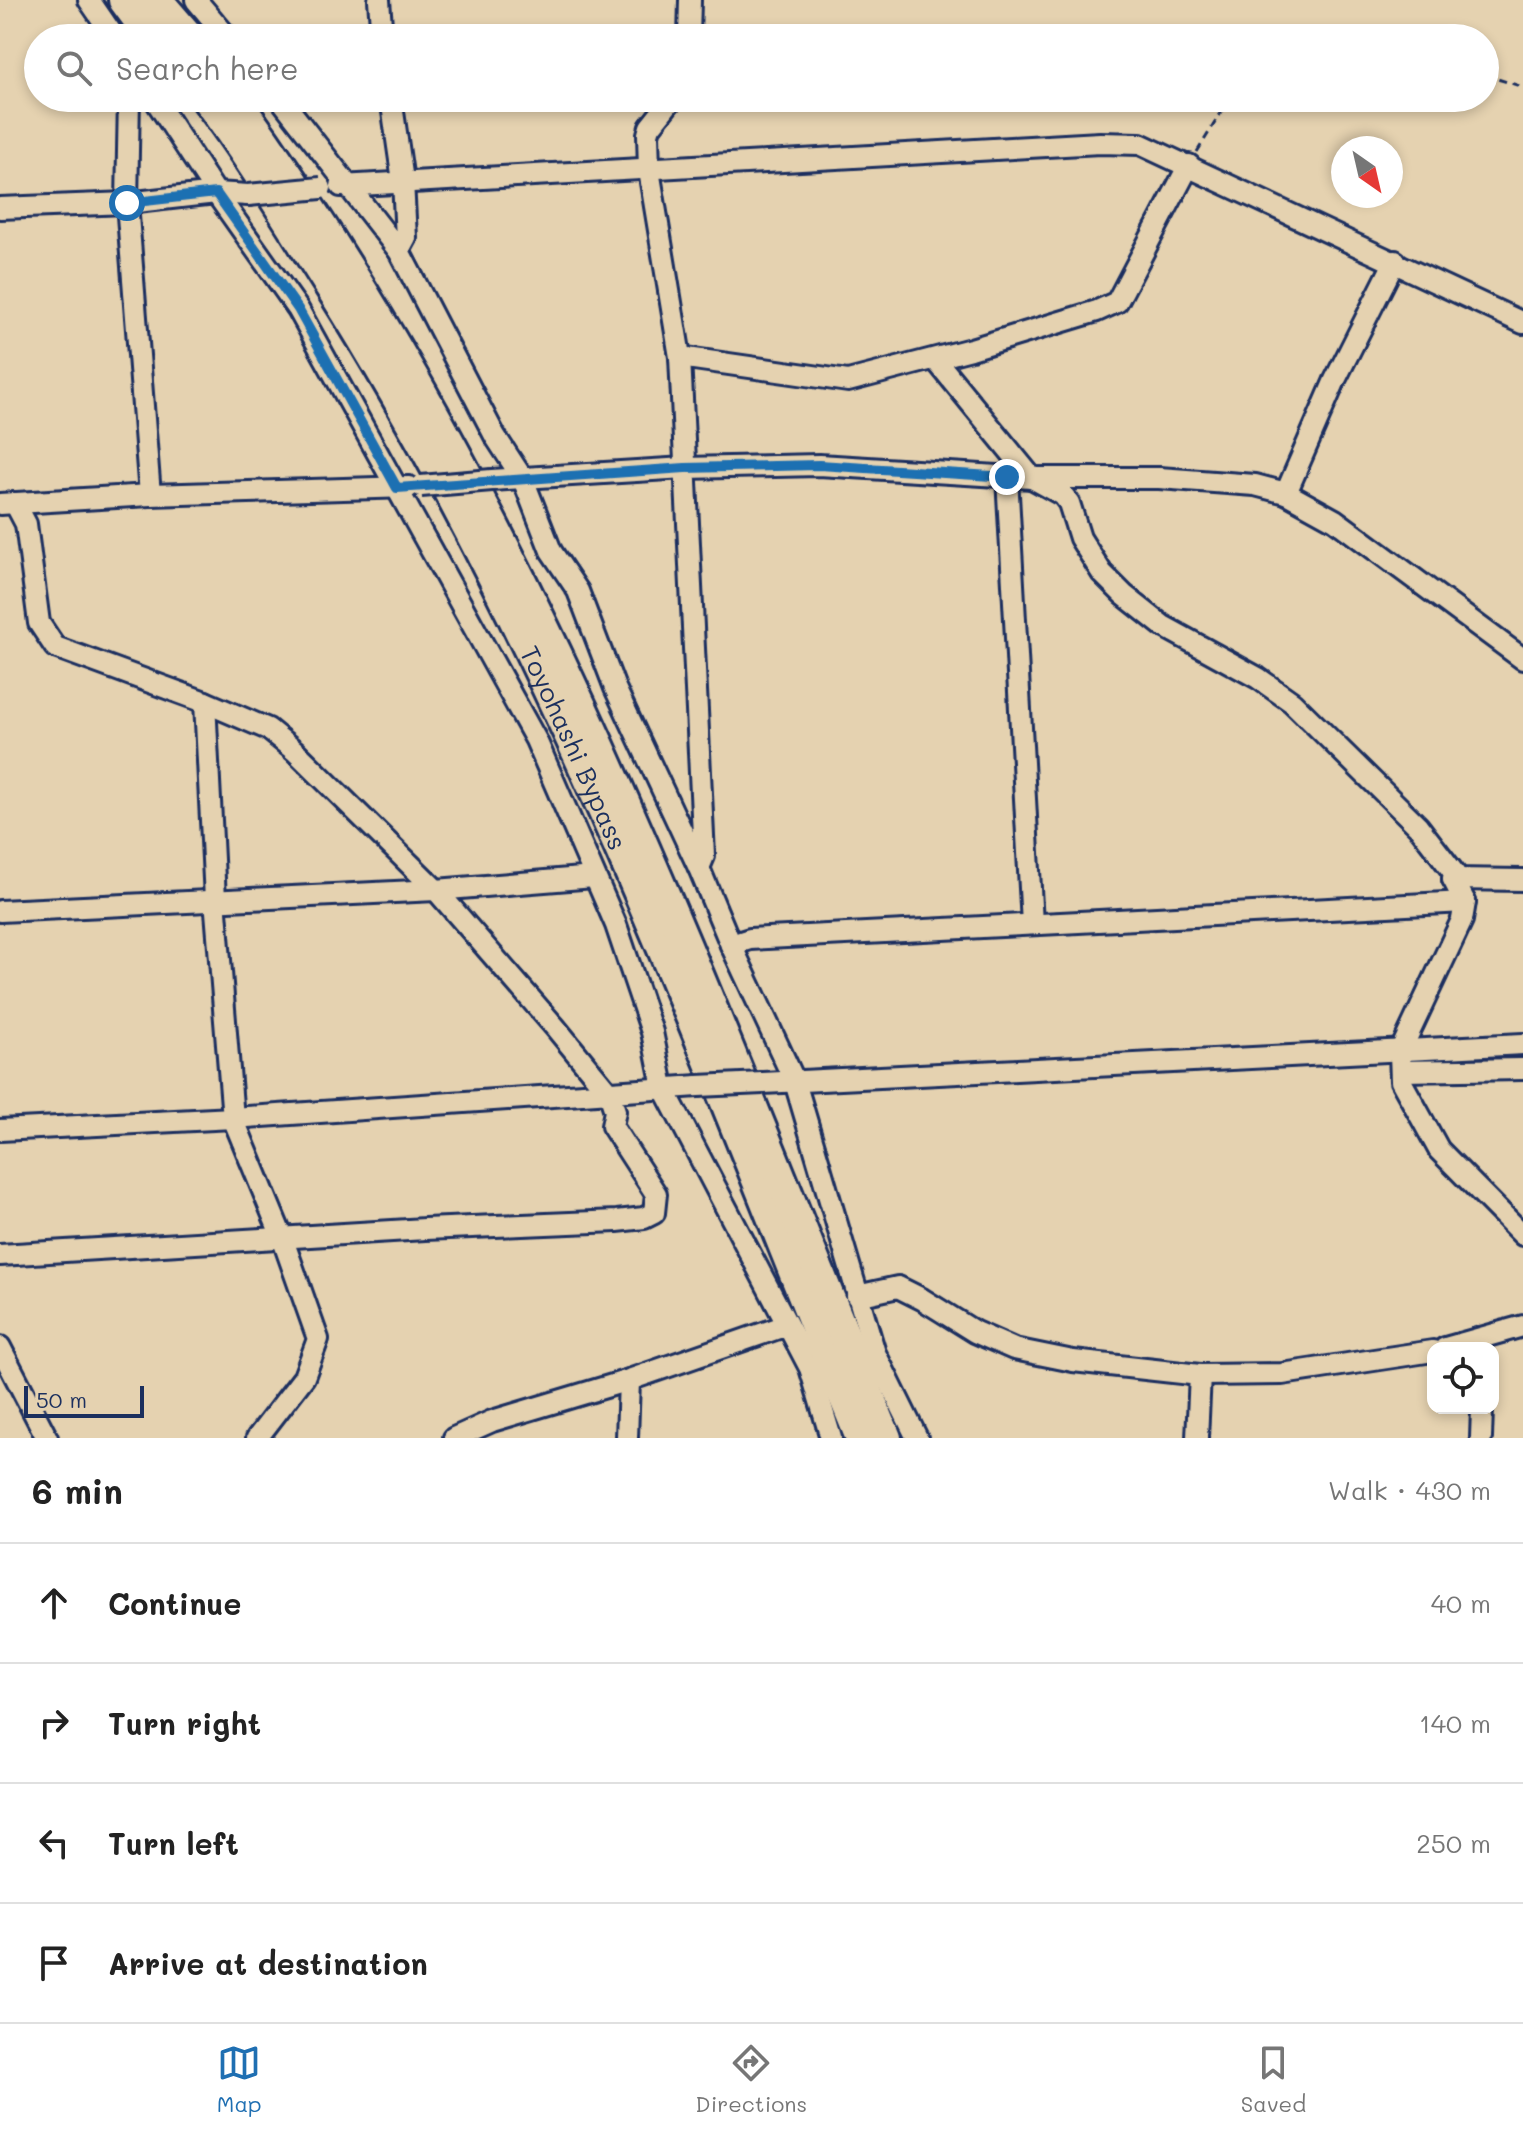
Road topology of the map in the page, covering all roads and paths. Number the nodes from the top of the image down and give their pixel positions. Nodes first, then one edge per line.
1 (89, 0) edge
2 (124, 0) edge
3 (133, 0) edge
4 (157, 0) edge
5 (163, 0) edge
6 (196, 0) edge
7 (379, 0) edge
8 (690, 0) edge
9 (105, 24) edge
10 (142, 24) edge
11 (164, 24) edge
12 (171, 24) edge
13 (173, 24) edge
14 (216, 24) edge
15 (381, 24) edge
16 (689, 24) edge
17 (1499, 79) edge
18 (1523, 87) edge
19 (129, 112) edge
20 (163, 112) edge
21 (216, 112) edge
22 (243, 112) edge
23 (291, 112) edge
24 (393, 112) edge
25 (662, 112) edge
26 (1221, 112) edge
27 (1189, 165) junction
28 (649, 170) junction
29 (403, 181) junction
30 (349, 186) junction
31 (216, 193) junction
32 (127, 203) junction
33 (0, 208) edge
34 (399, 251) junction
35 (1395, 261) junction
36 (1523, 323) edge
37 (680, 357) junction
38 (935, 359) junction
39 (685, 468) junction
40 (1007, 477) junction
41 (1032, 478) junction
42 (523, 479) junction
43 (397, 488) junction
44 (1286, 493) junction
45 (150, 495) junction
46 (7, 504) edge
47 (1523, 659) edge
48 (205, 702) junction
49 (699, 868) junction
50 (594, 877) junction
51 (1453, 879) junction
52 (1523, 880) edge
53 (436, 890) junction
54 (215, 899) junction
55 (1465, 902) junction
56 (0, 911) edge
57 (1032, 924) junction
58 (731, 945) junction
59 (1523, 1044) edge
60 (1400, 1062) junction
61 (1523, 1069) edge
62 (795, 1082) junction
63 (663, 1087) junction
64 (609, 1093) junction
65 (233, 1118) junction
66 (0, 1130) edge
67 (1523, 1235) edge
68 (282, 1237) junction
69 (0, 1255) edge
70 (857, 1296) junction
71 (787, 1325) junction
72 (1523, 1326) edge
73 (1487, 1342) edge
74 (0, 1347) edge
75 (1427, 1352) edge
76 (1200, 1375) junction
77 (629, 1380) junction
78 (1482, 1414) edge
79 (47, 1438) edge
80 (257, 1438) edge
81 (454, 1438) edge
82 (627, 1438) edge
83 (831, 1438) edge
84 (861, 1438) edge
85 (886, 1438) edge
86 (917, 1438) edge
87 (1197, 1438) edge
88 (1481, 1438) edge

1 - 9 street
2 - 10 highway
3 - 11 highway
4 - 12 highway
5 - 13 highway
6 - 14 street
7 - 15 street
8 - 16 street
17 - 18 path
19 - 32 street
20 - 31 street
21 - 84 highway, Toyohashi Bypass
22 - 85 highway, Toyohashi Bypass
23 - 30 street
24 - 29 street
25 - 28 street
26 - 27 path
27 - 28 street
27 - 35 street
27 - 38 street
28 - 29 street
28 - 37 street
29 - 30 street
29 - 34 street
30 - 31 street, bridge
30 - 34 street
31 - 32 street
31 - 43 street
32 - 33 street
32 - 45 street
34 - 42 street
35 - 36 street
35 - 44 street
37 - 38 street
37 - 39 street
38 - 41 street
39 - 40 street
39 - 42 street
39 - 49 street
40 - 41 street
40 - 57 street
41 - 44 street
41 - 51 street
42 - 43 street, bridge
42 - 49 street
43 - 45 street
43 - 50 street
44 - 47 street
45 - 46 street
46 - 48 street
48 - 53 street
48 - 54 street
49 - 58 street
50 - 53 street
50 - 63 street
51 - 52 street
51 - 55 street
53 - 54 street
53 - 64 street
54 - 56 street
54 - 65 street
55 - 57 street
55 - 60 street
57 - 58 street
58 - 62 street
59 - 60 street
60 - 61 street
60 - 62 street
60 - 67 street
62 - 63 street, bridge
62 - 70 street
63 - 64 street
63 - 71 street
64 - 65 street
64 - 68 street
65 - 66 street
65 - 68 street
68 - 69 street
68 - 80 street
70 - 76 street
70 - 86 street
71 - 77 street
71 - 83 street
72 - 73 street
74 - 79 street
75 - 76 street
76 - 87 street
77 - 81 street
77 - 82 street
78 - 88 street

